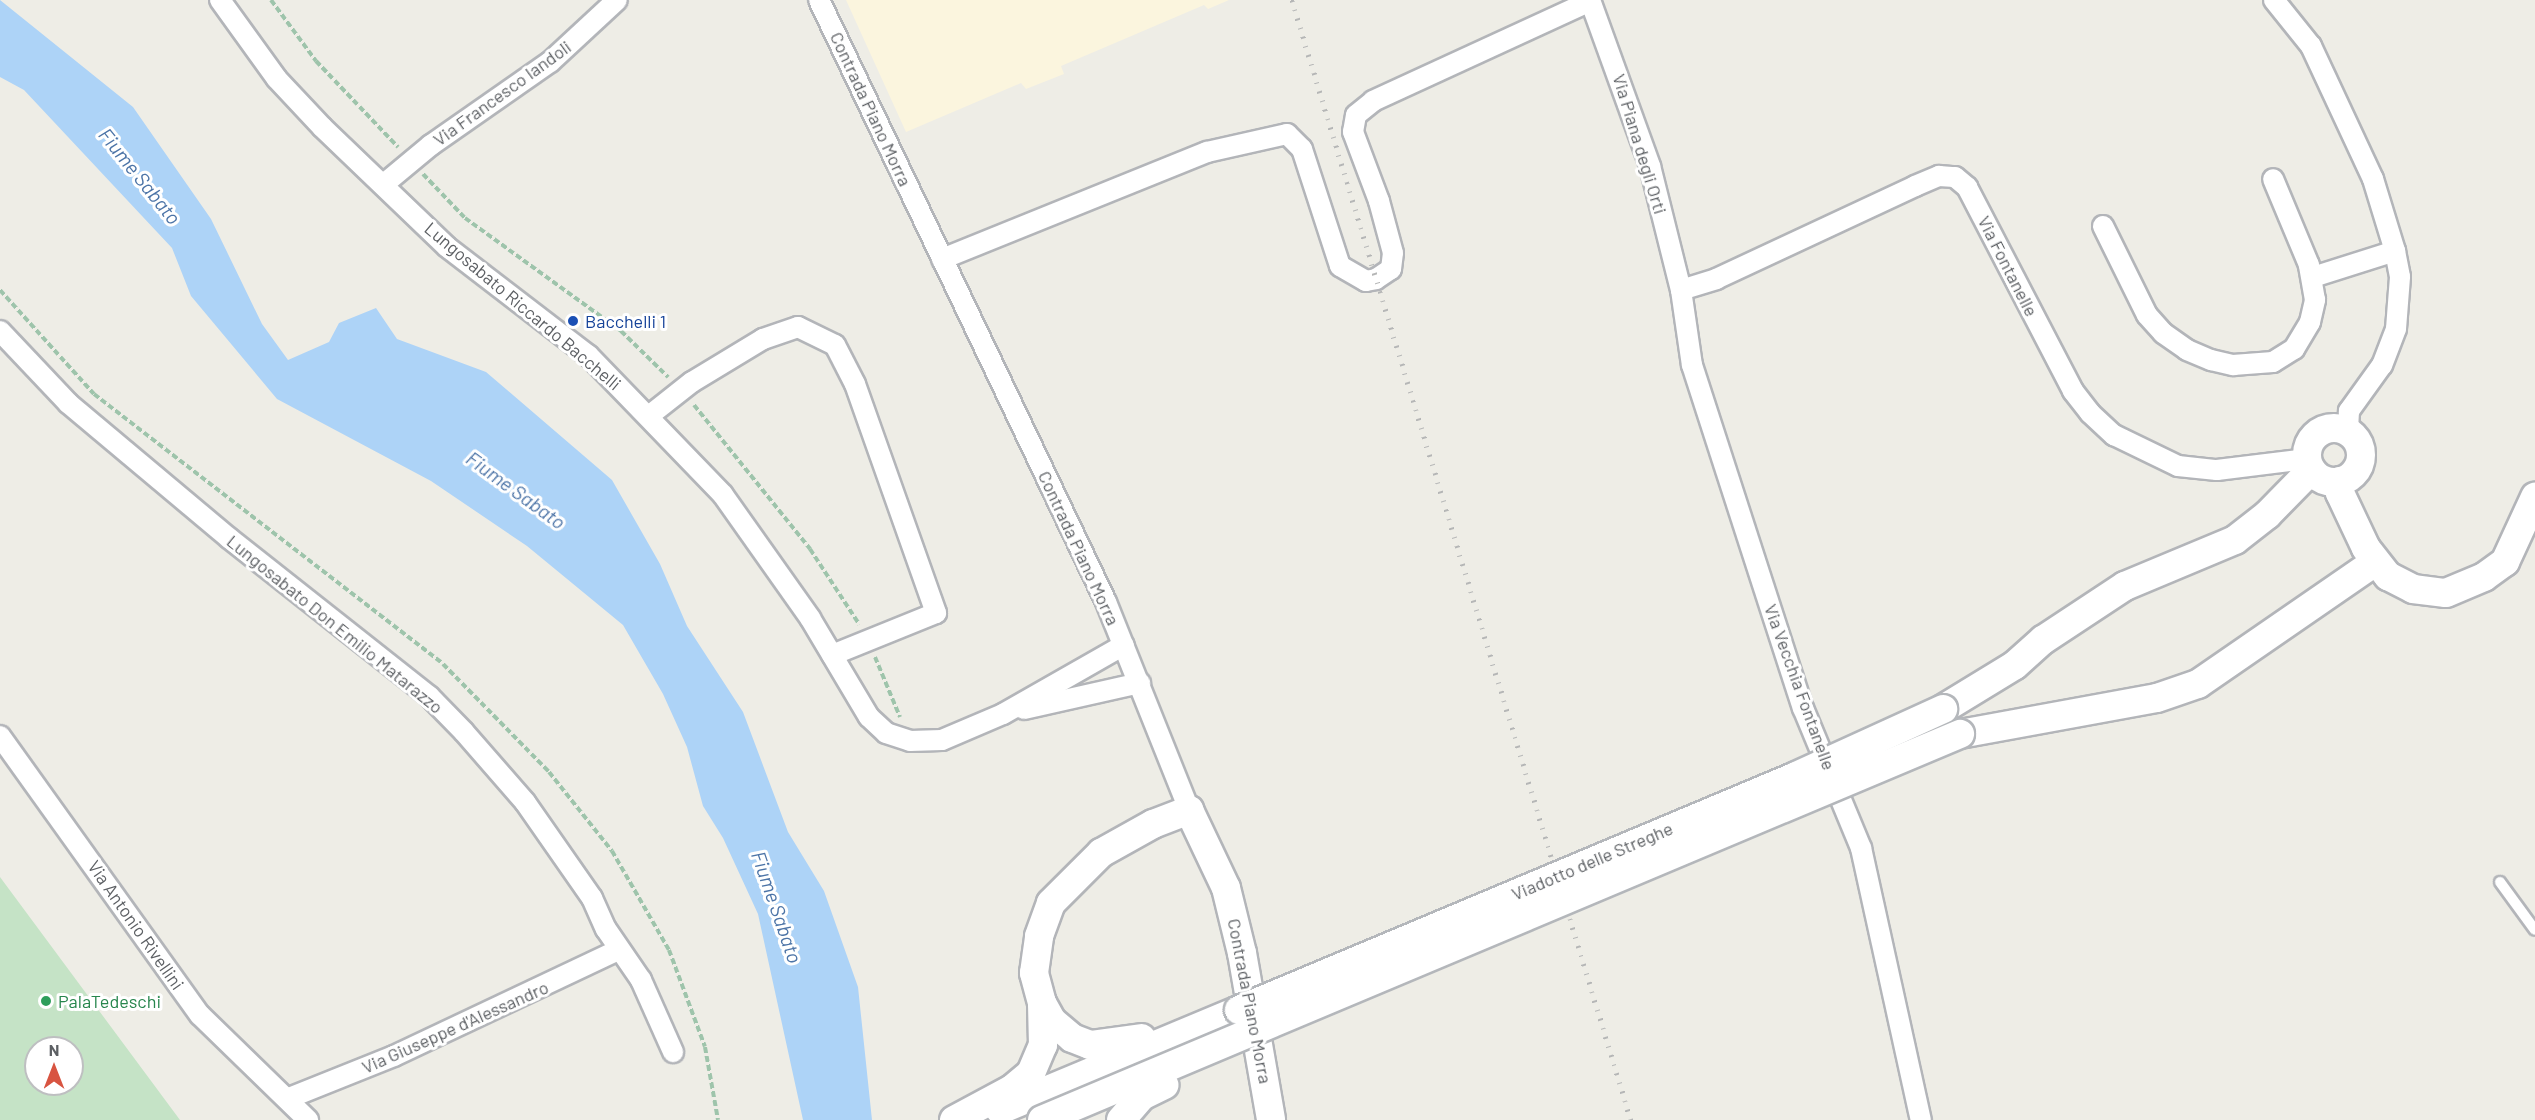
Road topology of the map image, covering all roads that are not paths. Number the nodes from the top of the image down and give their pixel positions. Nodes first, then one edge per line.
1 (220, 0) edge
2 (617, 0) edge
3 (819, 0) edge
4 (1590, 0) edge
5 (2274, 0) edge
6 (2273, 179) dead end
7 (384, 184) junction
8 (2103, 226) dead end
9 (2395, 251) junction
10 (942, 259) junction
11 (2313, 277) junction
12 (1682, 290) junction
13 (0, 331) edge
14 (650, 415) junction
15 (2348, 432) junction
16 (2309, 464) junction
17 (2340, 481) junction
18 (2535, 497) edge
19 (2376, 562) junction
20 (1124, 645) junction
21 (832, 655) junction
22 (1140, 683) junction
23 (1004, 714) junction
24 (0, 736) edge
25 (1189, 810) junction
26 (2500, 882) dead end
27 (2535, 930) edge
28 (618, 950) junction
29 (1239, 1010) junction
30 (1046, 1016) junction
31 (1287, 1019) junction
32 (673, 1052) dead end
33 (289, 1098) junction
34 (299, 1120) edge
35 (308, 1120) edge
36 (954, 1120) edge
37 (975, 1120) edge
38 (1042, 1120) edge
39 (1121, 1120) edge
40 (1271, 1120) edge
41 (1921, 1120) edge

1 - 7 street, Lungosabato Riccardo Bacchelli
2 - 7 street, Via Francesco Iandoli
3 - 10 street, Contrada Piano Morra
4 - 10 street
4 - 12 street, Via Piana degli Orti
5 - 9 street
6 - 11 street
7 - 14 street, Lungosabato Riccardo Bacchelli
8 - 11 street
9 - 11 street
9 - 15 street
10 - 20 street, Contrada Piano Morra
12 - 16 street, Via Fontanelle
12 - 41 street, Via Vecchia Fontanelle
13 - 28 street, Lungosabato Don Emilio Matarazzo
14 - 21 street, Lungosabato Riccardo Bacchelli
14 - 21 street
15 - 16 main road
15 - 17 main road
16 - 17 main road, Via Fontanelle
16 - 29 main road, Viadotto delle Streghe, bridge
17 - 19 main road
18 - 19 main road
19 - 31 main road, bridge
20 - 22 street, Contrada Piano Morra
20 - 23 street, Lungosabato Riccardo Bacchelli
21 - 23 street, Lungosabato Riccardo Bacchelli
22 - 23 street
22 - 25 street, Contrada Piano Morra
24 - 33 street, Via Antonio Rivellini
25 - 30 main road
25 - 40 main road, Contrada Piano Morra
26 - 27 lane
28 - 32 street, Lungosabato Don Emilio Matarazzo
28 - 33 street, Via Giuseppe d'Alessandro
29 - 30 main road
29 - 37 main road
30 - 36 main road
31 - 38 main road, bridge
31 - 39 main road, bridge
33 - 34 street, Via Antonio Rivellini
33 - 35 street, Via Antonio Rivellini

